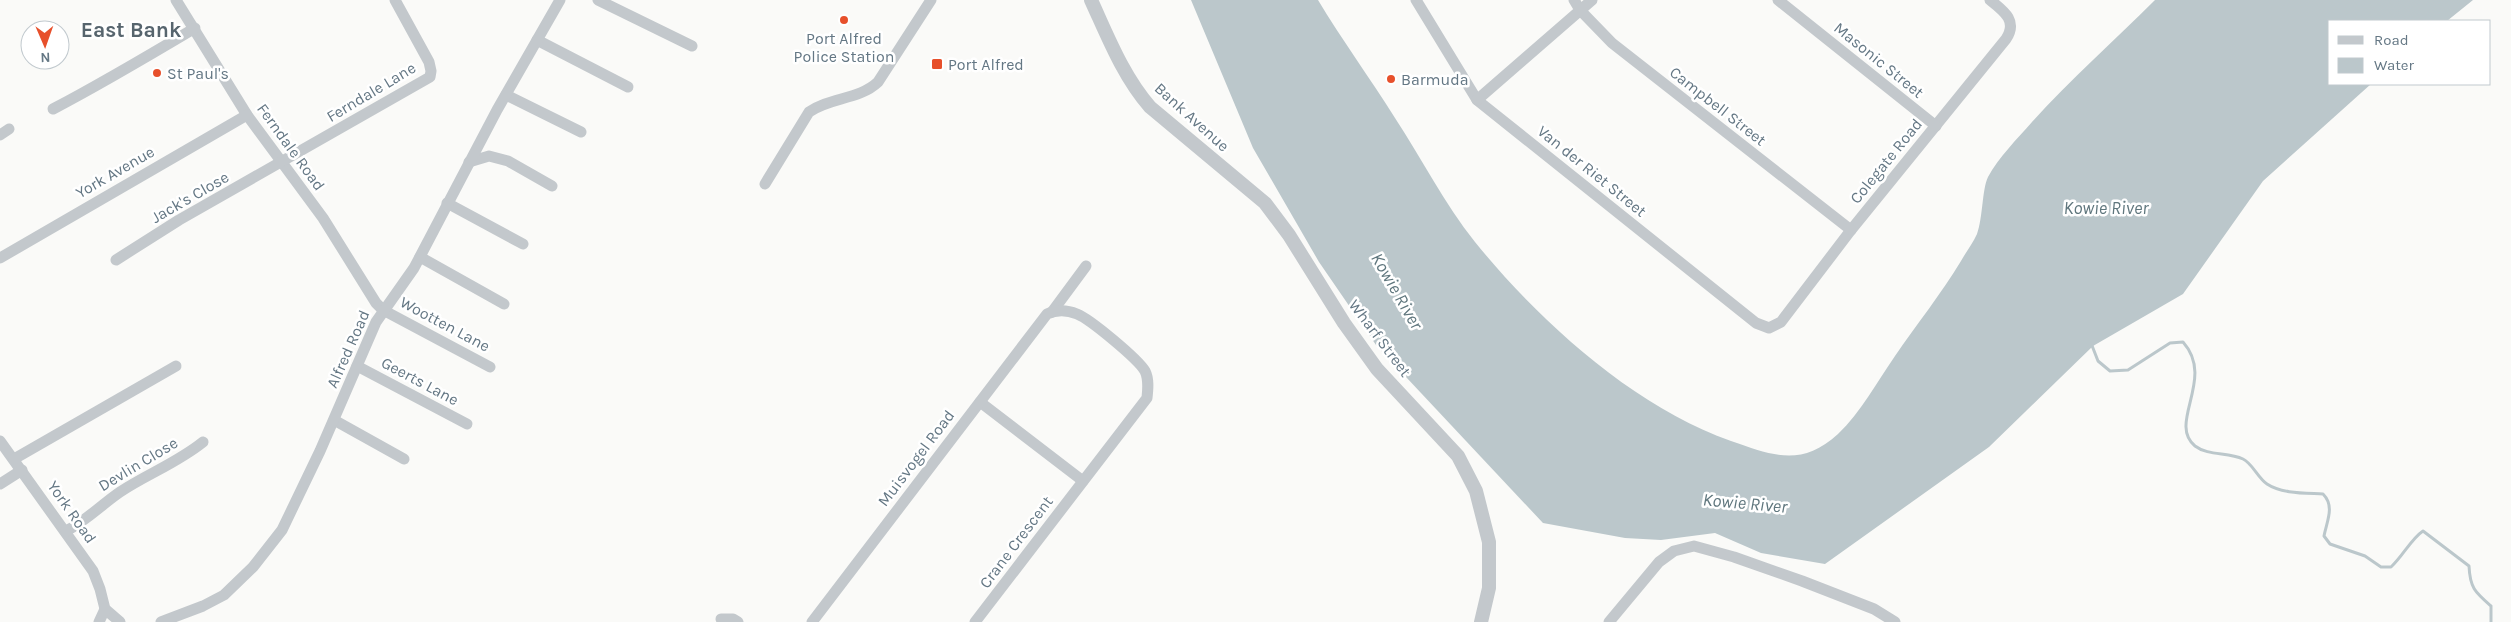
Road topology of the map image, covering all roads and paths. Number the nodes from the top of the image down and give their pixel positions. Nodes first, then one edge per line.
1 (176, 0) edge
2 (395, 0) edge
3 (560, 0) edge
4 (598, 0) edge
5 (931, 0) edge
6 (1091, 0) edge
7 (1416, 0) edge
8 (1592, 0) edge
9 (1778, 0) edge
10 (1990, 0) edge
11 (1577, 5) edge
12 (195, 28) junction
13 (537, 40) junction
14 (692, 46) dead end
15 (628, 88) dead end
16 (506, 94) junction
17 (1477, 100) junction
18 (53, 109) dead end
19 (247, 115) junction
20 (1936, 126) junction
21 (581, 132) dead end
22 (469, 162) junction
23 (281, 163) junction
24 (765, 184) dead end
25 (552, 186) dead end
26 (447, 203) junction
27 (1276, 218) joint
28 (1850, 230) junction
29 (524, 244) dead end
30 (420, 257) junction
31 (0, 258) edge
32 (116, 260) dead end
33 (1086, 266) dead end
34 (504, 304) dead end
35 (383, 310) junction
36 (1049, 313) junction
37 (1781, 322) joint
38 (176, 366) dead end
39 (357, 366) junction
40 (490, 368) dead end
41 (980, 402) junction
42 (334, 420) junction
43 (467, 424) dead end
44 (0, 441) edge
45 (203, 442) dead end
46 (14, 460) junction
47 (404, 460) dead end
48 (22, 470) junction
49 (1083, 481) junction
50 (0, 484) edge
51 (66, 531) junction
52 (105, 609) junction
53 (722, 619) dead end
54 (99, 622) edge
55 (120, 622) edge
56 (161, 622) edge
57 (738, 622) edge
58 (812, 622) edge
59 (975, 622) edge
60 (1481, 622) edge
61 (1609, 622) edge
62 (1895, 622) edge

1 - 12 street, Ferndale Road
2 - 23 street, Ferndale Lane
3 - 13 street, Alfred Road
4 - 14 street
5 - 24 street
6 - 27 street, Bank Avenue
7 - 17 street, Van der Riet Street
8 - 11 street
9 - 20 street, Masonic Street
10 - 20 street, Colegate Road
11 - 17 street
11 - 28 street, Campbell Street
12 - 18 street
12 - 19 street, Ferndale Road
13 - 15 street
13 - 16 street, Alfred Road
16 - 21 street
16 - 22 street, Alfred Road
17 - 37 street, Van der Riet Street
19 - 23 street, Ferndale Road
19 - 31 street, York Avenue
20 - 28 street, Colegate Road
22 - 25 street
22 - 26 street, Alfred Road
23 - 32 street, Jack's Close
23 - 35 street, Ferndale Road
26 - 29 street
26 - 30 street, Alfred Road
27 - 60 street, Wharf Street
28 - 37 street, Colegate Road
30 - 34 street
30 - 35 street, Alfred Road
33 - 36 street, Muisvogel Road
35 - 39 street, Alfred Road
35 - 40 street, Wootten Lane
36 - 41 street, Muisvogel Road
36 - 49 street, Crane Crescent
38 - 46 street
39 - 42 street, Alfred Road
39 - 43 street, Geerts Lane
41 - 49 street
41 - 58 street, Muisvogel Road
42 - 47 street
42 - 56 street, Alfred Road
44 - 46 street, York Road
45 - 51 street, Devlin Close
46 - 48 street, York Road
48 - 50 street
48 - 51 street, York Road
49 - 59 street, Crane Crescent
51 - 52 street, York Road
52 - 54 street
52 - 55 street
53 - 57 street
61 - 62 street

